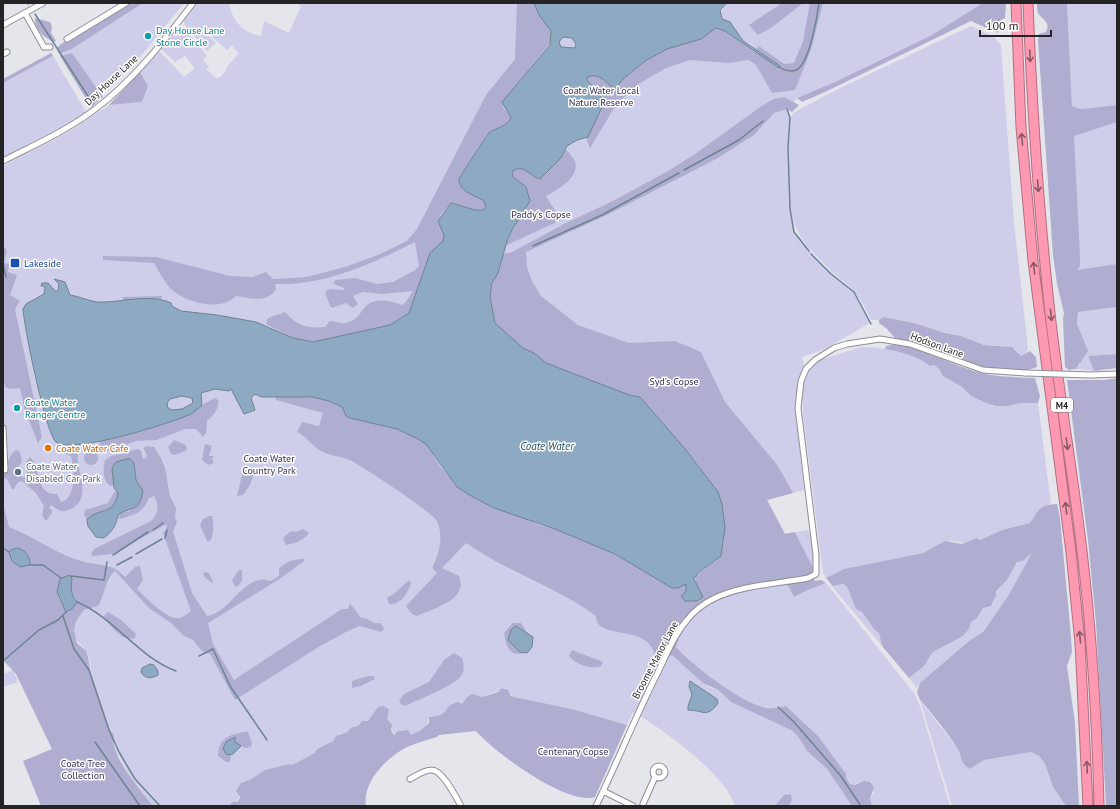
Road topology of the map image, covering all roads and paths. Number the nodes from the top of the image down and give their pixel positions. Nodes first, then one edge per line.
1 (42, 3) edge
2 (126, 3) edge
3 (194, 3) edge
4 (1016, 3) edge
5 (1028, 3) edge
6 (25, 13) junction
7 (3, 25) edge
8 (69, 36) dead end
9 (50, 47) dead end
10 (3, 161) edge
11 (1117, 374) edge
12 (3, 428) edge
13 (5, 470) dead end
14 (808, 578) joint
15 (655, 777) dead end
16 (410, 779) dead end
17 (603, 791) junction
18 (645, 805) edge
19 (461, 806) edge
20 (596, 806) edge
21 (634, 806) edge
22 (1088, 806) edge
23 (1099, 806) edge

1 - 6 street
2 - 8 street
3 - 10 street, Day House Lane
22 -> 4 highway, M4
5 -> 23 highway, M4
6 - 7 street
6 - 9 street
11 - 14 street, Hodson Lane, bridge
12 - 13 street
14 - 17 street, Broome Manor Lane
15 - 18 street
16 - 19 street
17 - 20 street, Broome Manor Lane
17 - 21 street
18 - 21 street

